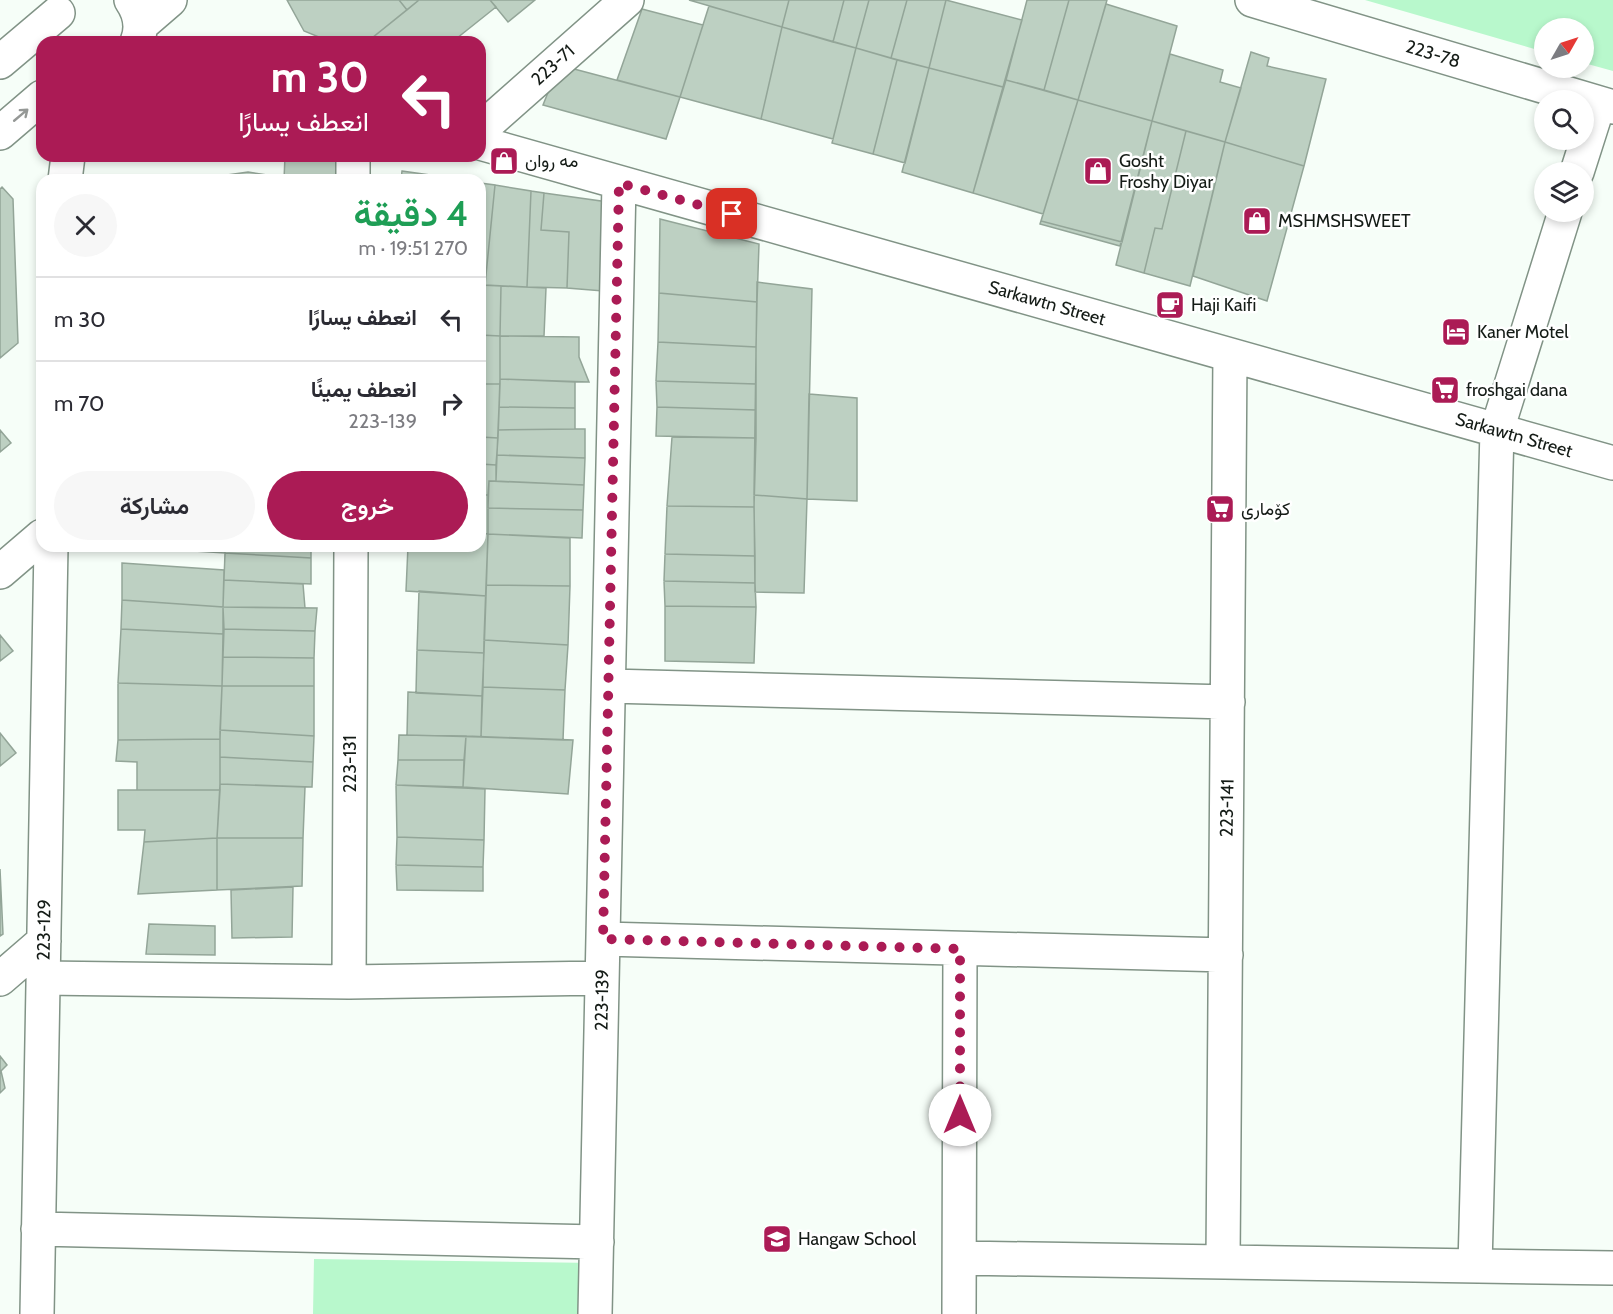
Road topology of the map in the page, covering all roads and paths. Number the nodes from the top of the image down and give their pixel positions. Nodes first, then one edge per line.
1 (170, 0) edge
2 (627, 0) edge
3 (1252, 0) edge
4 (61, 18) edge
5 (136, 22) edge
6 (36, 36) edge
7 (36, 36) edge
8 (0, 62) edge
9 (36, 102) edge
10 (1606, 105) edge
11 (486, 125) edge
12 (0, 133) edge
13 (486, 145) edge
14 (1581, 162) edge
15 (619, 183) junction
16 (1562, 222) edge
17 (1230, 355) junction
18 (1497, 430) junction
19 (1613, 463) edge
20 (36, 541) edge
21 (51, 552) edge
22 (351, 552) edge
23 (0, 572) edge
24 (609, 686) junction
25 (1228, 702) junction
26 (603, 939) junction
27 (44, 941) junction
28 (960, 949) junction
29 (1226, 955) junction
30 (43, 978) junction
31 (602, 978) junction
32 (0, 979) edge
33 (349, 982) junction
34 (38, 1229) junction
35 (597, 1242) junction
36 (960, 1258) junction
37 (1223, 1261) junction
38 (1475, 1266) junction
39 (1613, 1268) edge
40 (37, 1314) edge
41 (595, 1314) edge
42 (959, 1314) edge

1 - 5 street
2 - 11 street, 223-71
3 - 10 street, 223-78
4 - 6 street
7 - 8 street
12 -> 9 street
10 - 14 street
13 - 15 street, Sarkawtn Street
15 - 17 street, Sarkawtn Street
15 - 24 street, 223-139
16 - 18 street
17 - 18 street, Sarkawtn Street
17 - 25 street, 223-141
18 - 19 street, Sarkawtn Street
18 - 38 street
20 - 23 street
21 - 27 street, 223-129
22 - 33 street, 223-131
24 - 25 street
24 - 26 street, 223-139
25 - 29 street, 223-141
26 - 28 street
26 - 31 street, 223-139
27 - 30 street, 223-129
27 - 32 street
28 - 29 street
28 - 36 street
29 - 37 street, 223-141
30 - 33 street
30 - 34 street, 223-129
31 - 33 street
31 - 35 street, 223-139
34 - 35 street
34 - 40 street, 223-129
35 - 41 street, 223-139
36 - 37 street
36 - 42 street
37 - 38 street
38 - 39 street

